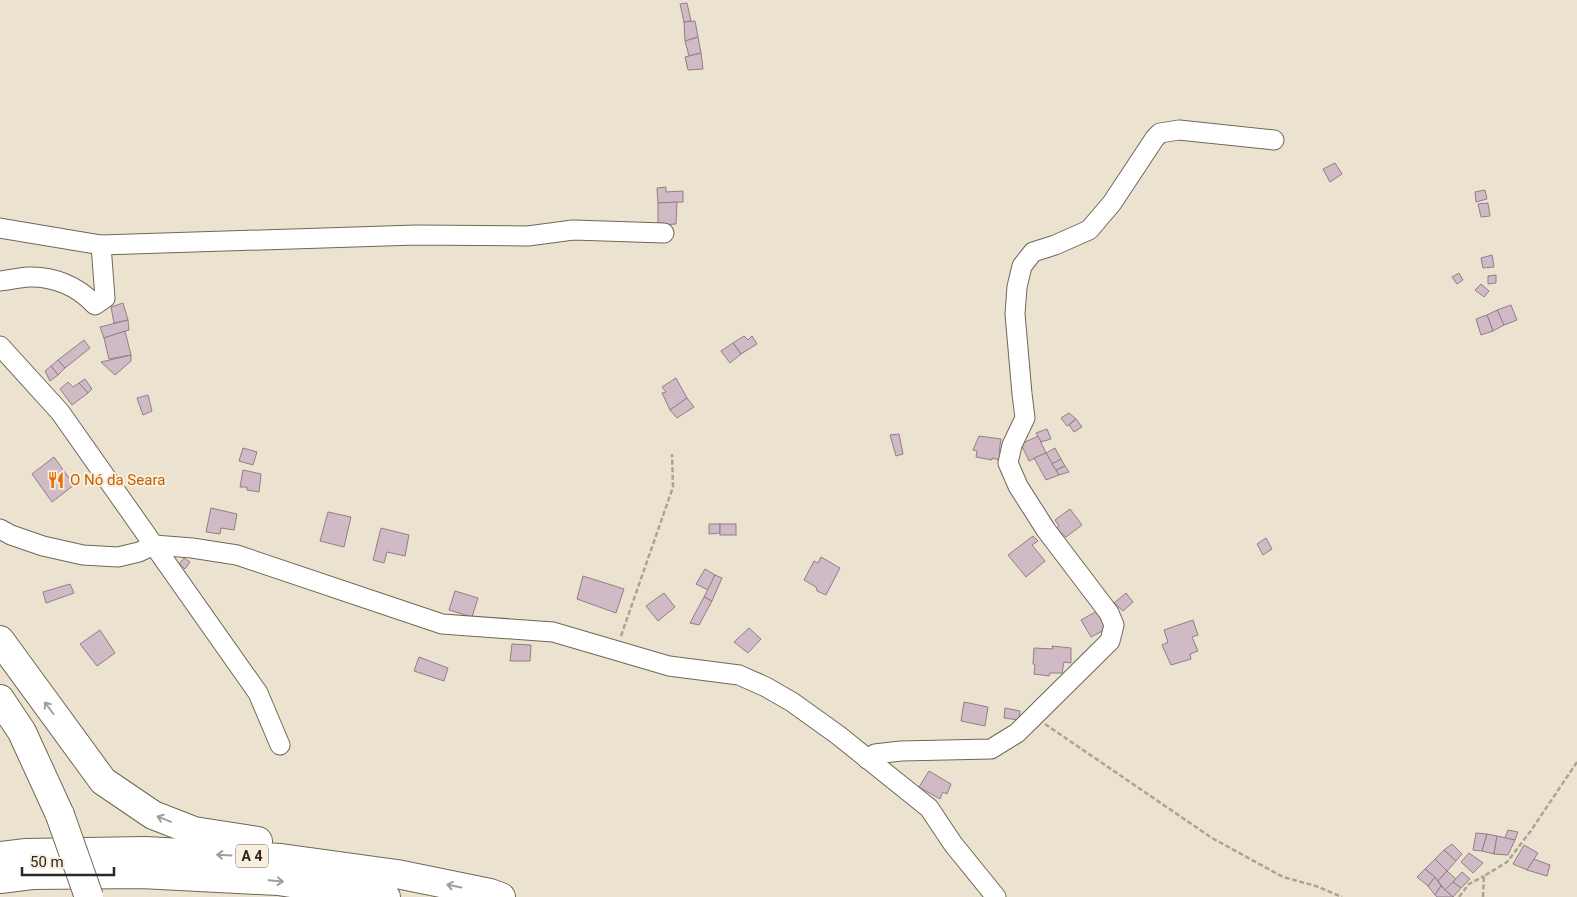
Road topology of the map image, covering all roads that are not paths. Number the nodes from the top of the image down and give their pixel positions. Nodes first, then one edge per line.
1 (1274, 140) dead end
2 (0, 228) edge
3 (664, 233) dead end
4 (101, 245) junction
5 (0, 281) edge
6 (0, 346) edge
7 (0, 528) edge
8 (154, 545) junction
9 (0, 640) edge
10 (0, 699) edge
11 (0, 723) edge
12 (280, 745) dead end
13 (867, 759) junction
14 (50, 815) junction
15 (0, 856) edge
16 (32, 875) junction
17 (0, 880) edge
18 (392, 886) edge
19 (0, 887) edge
20 (70, 897) edge
21 (89, 897) edge
22 (501, 897) edge
23 (996, 897) edge

1 - 13 street
2 - 4 street
3 - 4 street
4 - 5 street
6 - 8 street
7 - 8 street
8 - 12 street
8 - 13 street
18 -> 9 highway
10 - 14 highway
11 - 14 highway
13 - 23 street
14 - 20 highway
14 - 21 highway, bridge
18 -> 15 highway, A 4
16 - 17 highway, A 4
16 -> 18 highway, A 4
16 - 19 highway
22 -> 18 highway, A 4

